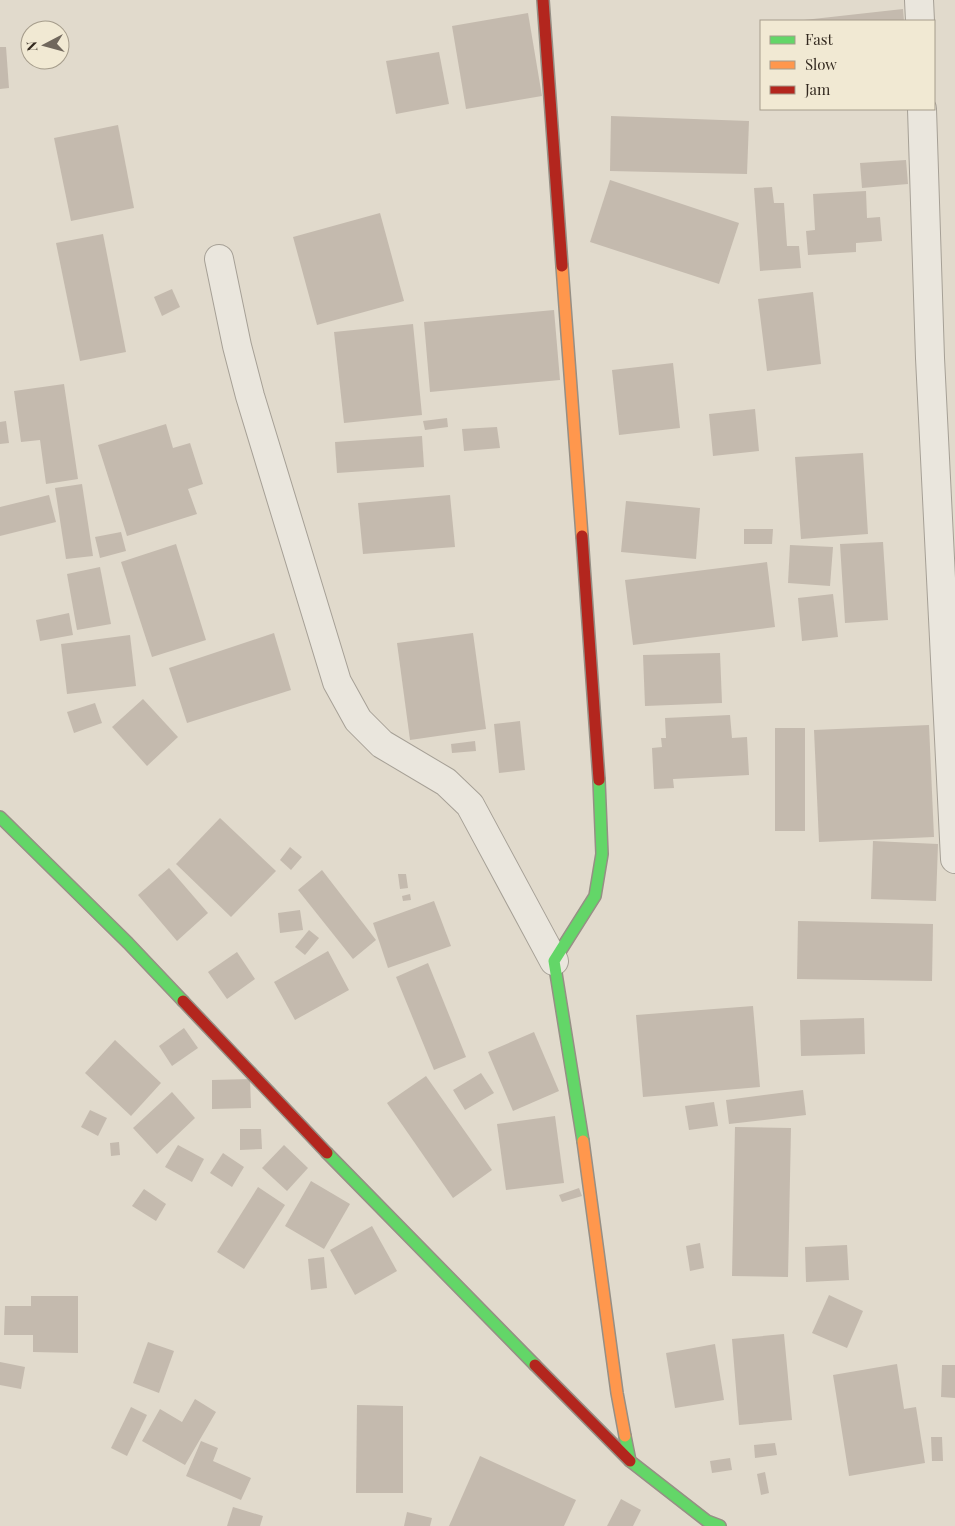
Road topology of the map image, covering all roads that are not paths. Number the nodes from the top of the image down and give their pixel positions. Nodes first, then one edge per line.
1 (543, 0) edge
2 (919, 0) edge
3 (920, 20) edge
4 (922, 110) edge
5 (219, 259) dead end
6 (0, 817) edge
7 (955, 859) edge
8 (554, 961) junction
9 (630, 1461) junction
10 (720, 1526) edge

1 - 8 street
2 - 3 street
4 - 7 street
5 - 8 street
6 - 9 street
8 - 9 street
9 - 10 street

